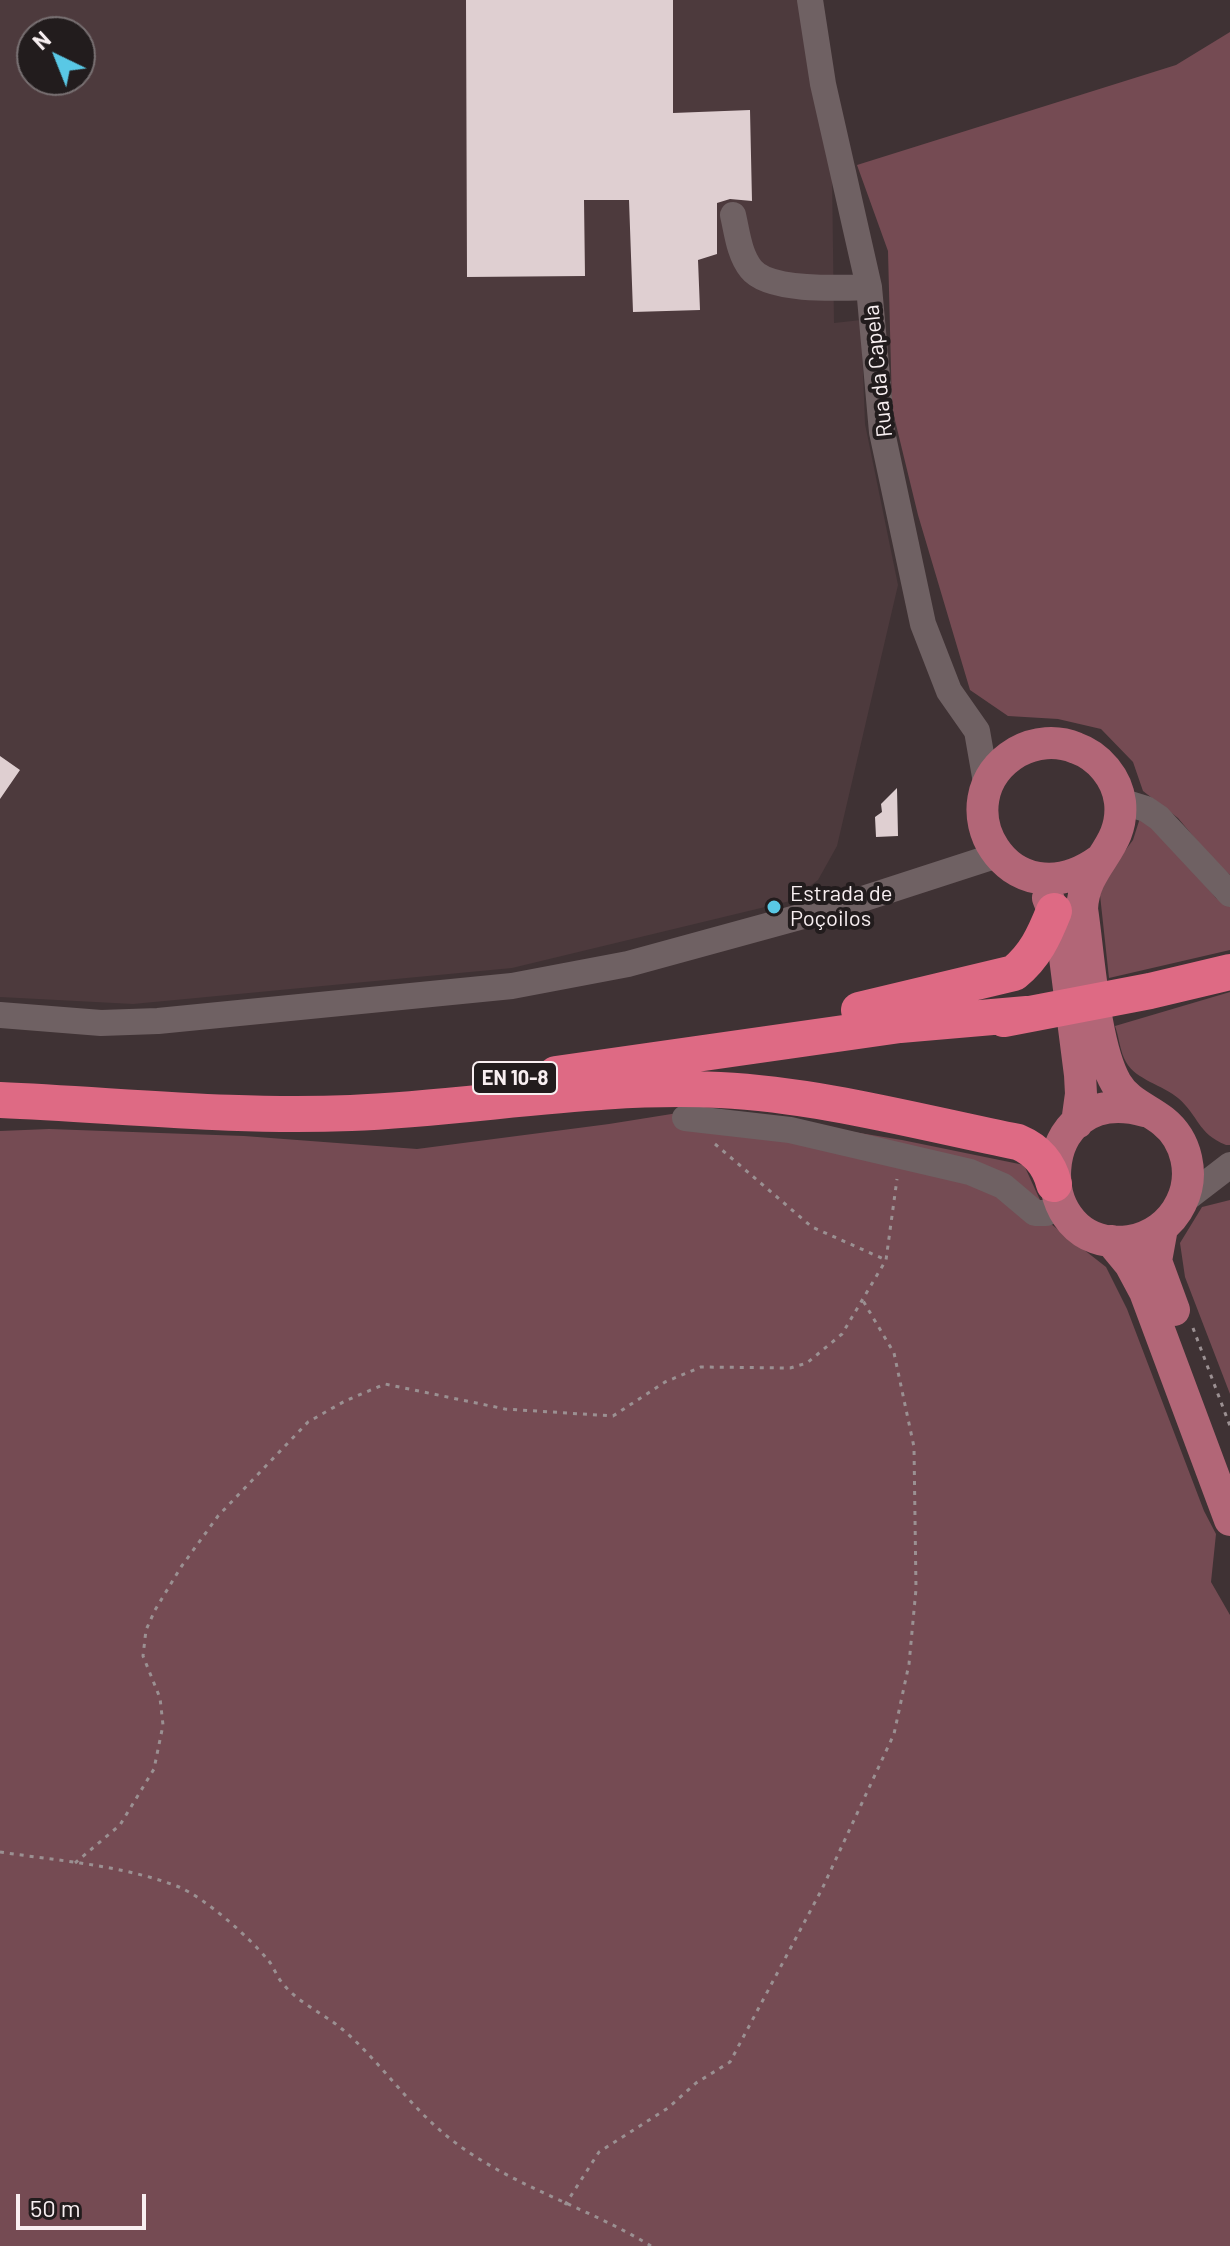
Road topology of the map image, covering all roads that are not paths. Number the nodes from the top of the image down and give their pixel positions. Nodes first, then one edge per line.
1 (810, 0) edge
2 (733, 215) dead end
3 (869, 287) junction
4 (977, 731) junction
5 (1025, 748) junction
6 (1120, 801) junction
7 (985, 802) junction
8 (998, 855) junction
9 (1100, 860) junction
10 (931, 878) junction
11 (1230, 894) edge
12 (1047, 895) junction
13 (1230, 972) edge
14 (0, 1015) edge
15 (0, 1083) edge
16 (554, 1084) junction
17 (0, 1100) edge
18 (1145, 1111) junction
19 (685, 1118) road end
20 (1077, 1123) junction
21 (1181, 1143) junction
22 (1229, 1165) edge
23 (1058, 1195) junction
24 (1182, 1202) junction
25 (1162, 1228) junction
26 (1111, 1241) junction
27 (1230, 1460) edge
28 (1230, 1520) edge

1 - 3 street, Rua da Capela
2 - 3 street
3 - 4 street, Rua da Capela
4 - 5 street
4 - 7 street, Rua da Capela
5 - 6 main road
5 - 7 main road
6 - 9 main road
6 - 11 street
7 - 8 main road
7 - 10 street
8 - 10 street
8 - 12 main road
9 - 12 main road
9 - 18 main road
10 - 14 street
12 - 16 highway
12 - 20 main road
13 - 16 highway, EN 10-8
15 - 16 highway, EN 10-8
16 - 17 highway, EN 10-8
16 - 23 highway
18 - 20 main road
18 - 21 main road
19 - 23 street
20 - 23 main road
21 - 22 street
21 - 24 main road
22 - 24 street
23 - 26 main road
24 - 25 main road
25 - 26 main road
25 - 27 main road
26 - 28 main road

